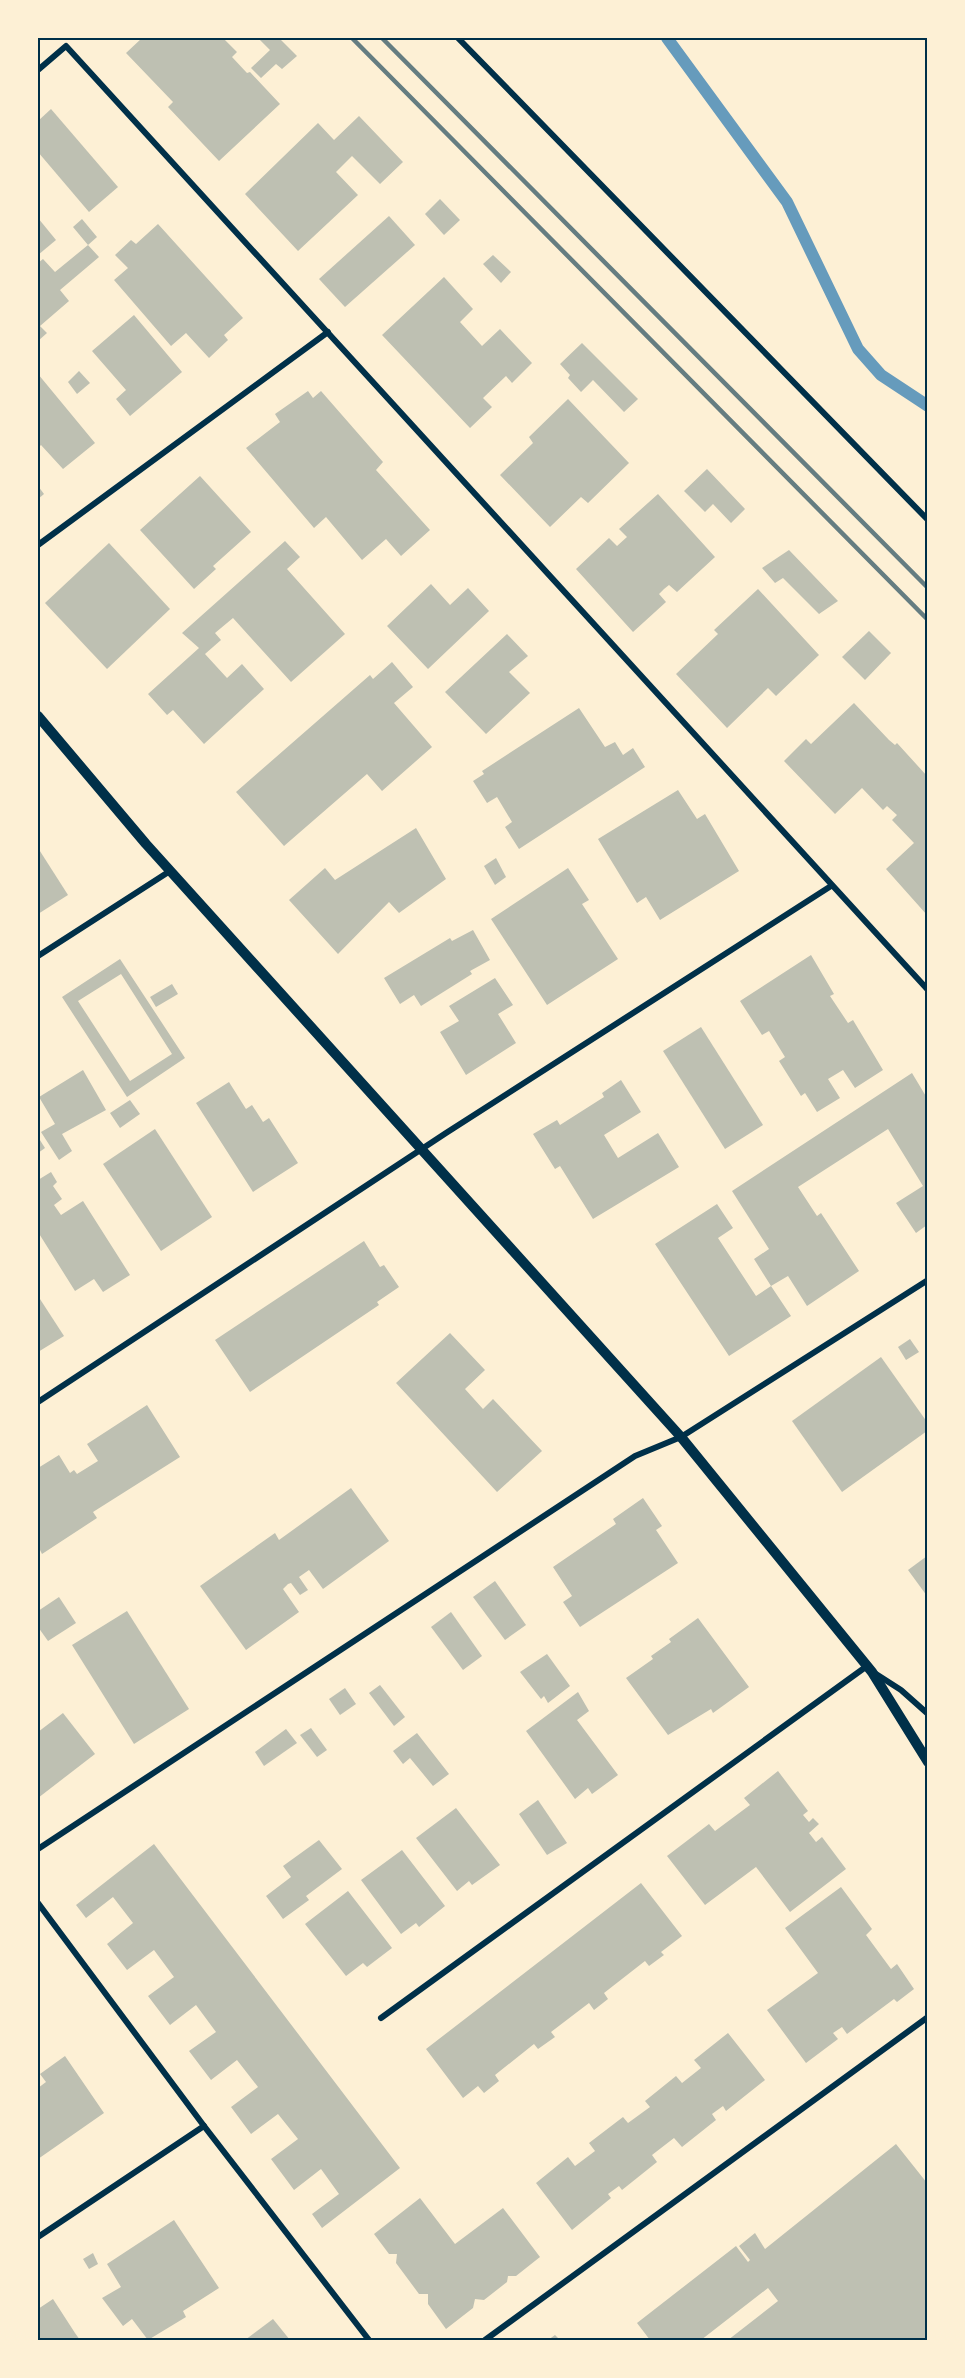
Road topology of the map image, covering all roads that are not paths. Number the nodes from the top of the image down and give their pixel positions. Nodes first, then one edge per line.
1 (458, 38) edge
2 (38, 70) edge
3 (328, 332) junction
4 (927, 520) edge
5 (38, 544) edge
6 (39, 720) edge
7 (170, 871) junction
8 (831, 886) junction
9 (38, 956) edge
10 (927, 990) edge
11 (421, 1149) junction
12 (927, 1280) edge
13 (38, 1402) edge
14 (681, 1437) junction
15 (870, 1669) junction
16 (927, 1714) edge
17 (927, 1762) edge
18 (38, 1849) edge
19 (38, 1903) edge
20 (927, 2017) edge
21 (381, 2018) dead end
22 (204, 2126) junction
23 (38, 2237) edge
24 (369, 2340) edge
25 (485, 2340) edge

1 - 4 street
2 - 3 street
3 - 5 street
3 - 8 street
6 - 7 street
7 - 9 street
7 - 11 street
8 - 10 street
8 - 11 street
11 - 13 street
11 - 14 street
12 - 14 street
14 - 15 street
14 - 18 street
15 - 16 street
15 - 17 street
15 - 21 street
19 - 22 street
20 - 25 street
22 - 23 street
22 - 24 street

